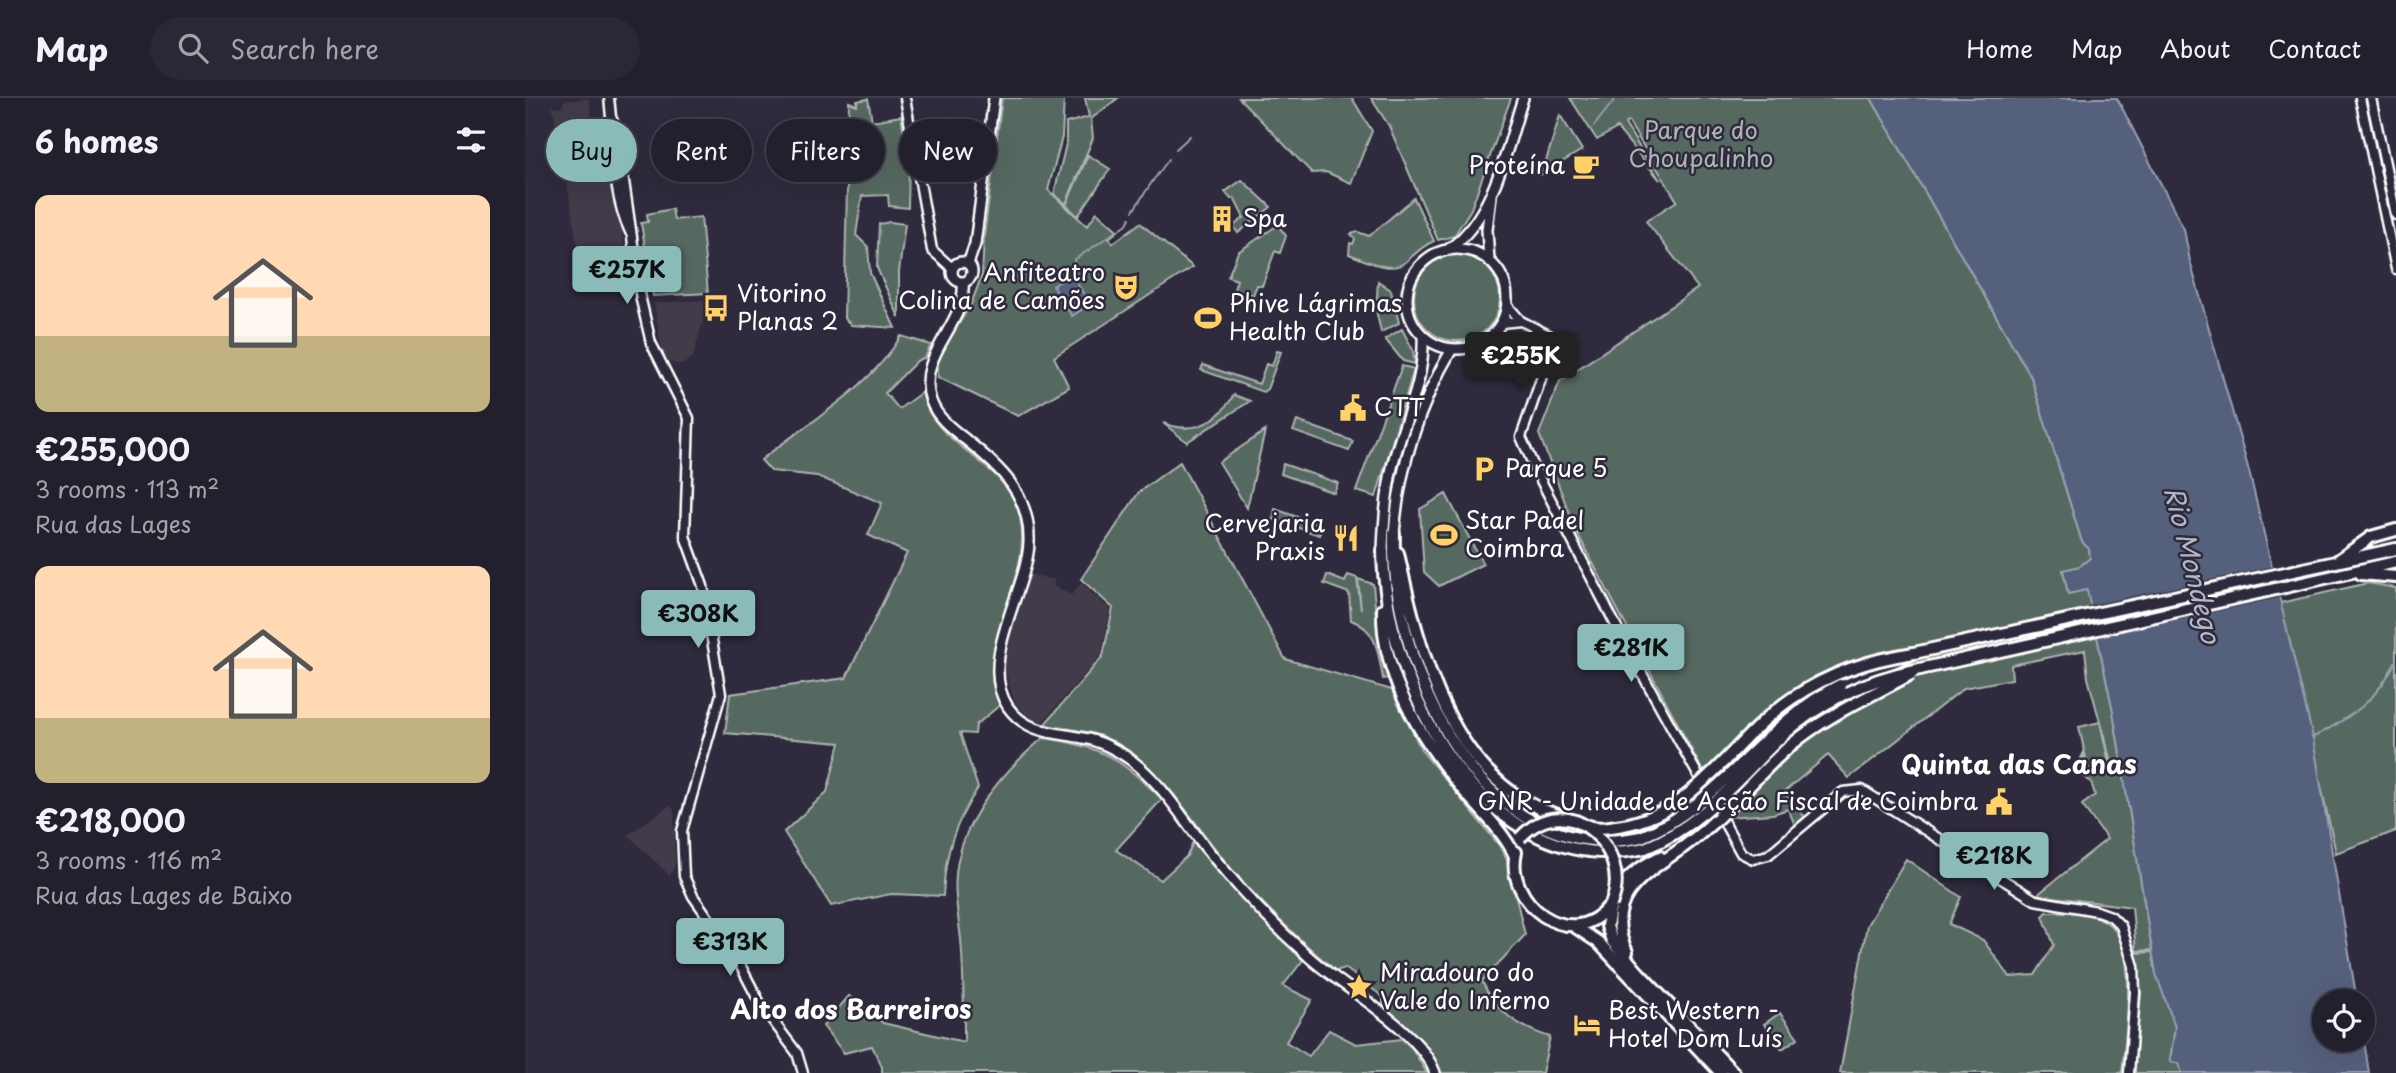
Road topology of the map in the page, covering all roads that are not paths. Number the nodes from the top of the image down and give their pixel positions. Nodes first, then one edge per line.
1 (609, 98) edge
2 (905, 98) edge
3 (994, 98) edge
4 (1523, 98) edge
5 (2360, 98) edge
6 (2371, 98) edge
7 (1492, 190) junction
8 (2396, 215) edge
9 (1450, 249) junction
10 (1489, 260) junction
11 (968, 264) junction
12 (953, 269) junction
13 (2396, 270) edge
14 (963, 282) junction
15 (1507, 305) junction
16 (1521, 321) junction
17 (1501, 323) junction
18 (1423, 336) junction
19 (1452, 349) junction
20 (2396, 530) edge
21 (1394, 534) junction
22 (2396, 549) edge
23 (1383, 550) joint
24 (2396, 562) edge
25 (2334, 563) junction
26 (2352, 573) junction
27 (2396, 577) edge
28 (1384, 582) junction
29 (1914, 653) junction
30 (1920, 669) junction
31 (1565, 817) junction
32 (1586, 825) junction
33 (1643, 843) junction
34 (1682, 848) junction
35 (1515, 856) junction
36 (1612, 901) junction
37 (1574, 926) junction
38 (1649, 982) junction
39 (803, 1073) edge
40 (1435, 1073) edge
41 (1721, 1073) edge
42 (1734, 1073) edge
43 (2129, 1073) edge

1 - 39 main road
2 - 12 main road
3 - 11 main road
4 - 7 main road
5 - 13 main road
6 - 8 main road
7 - 9 main road
7 - 10 main road
9 - 10 main road
9 - 18 main road
10 - 15 main road
11 - 12 main road
11 - 14 main road
12 - 14 main road
14 - 40 main road
15 - 16 main road
15 - 17 main road
16 - 17 main road
16 - 43 main road
17 - 19 main road
18 - 19 main road
18 - 23 main road
19 - 21 main road
20 - 25 highway
21 - 31 highway
21 - 33 highway
22 - 25 highway
23 - 28 highway
24 - 26 highway
25 - 29 highway
26 - 27 highway
26 - 30 highway
28 - 33 highway
28 - 35 highway
29 - 32 highway, bridge
29 - 33 highway, bridge
30 - 33 highway, bridge
30 - 34 highway, bridge
31 - 32 highway, bridge
31 - 35 highway, bridge
32 - 36 highway, bridge
34 - 36 highway, bridge
34 - 38 highway
35 - 37 highway
36 - 37 highway
36 - 38 highway
37 - 41 highway
38 - 42 highway

